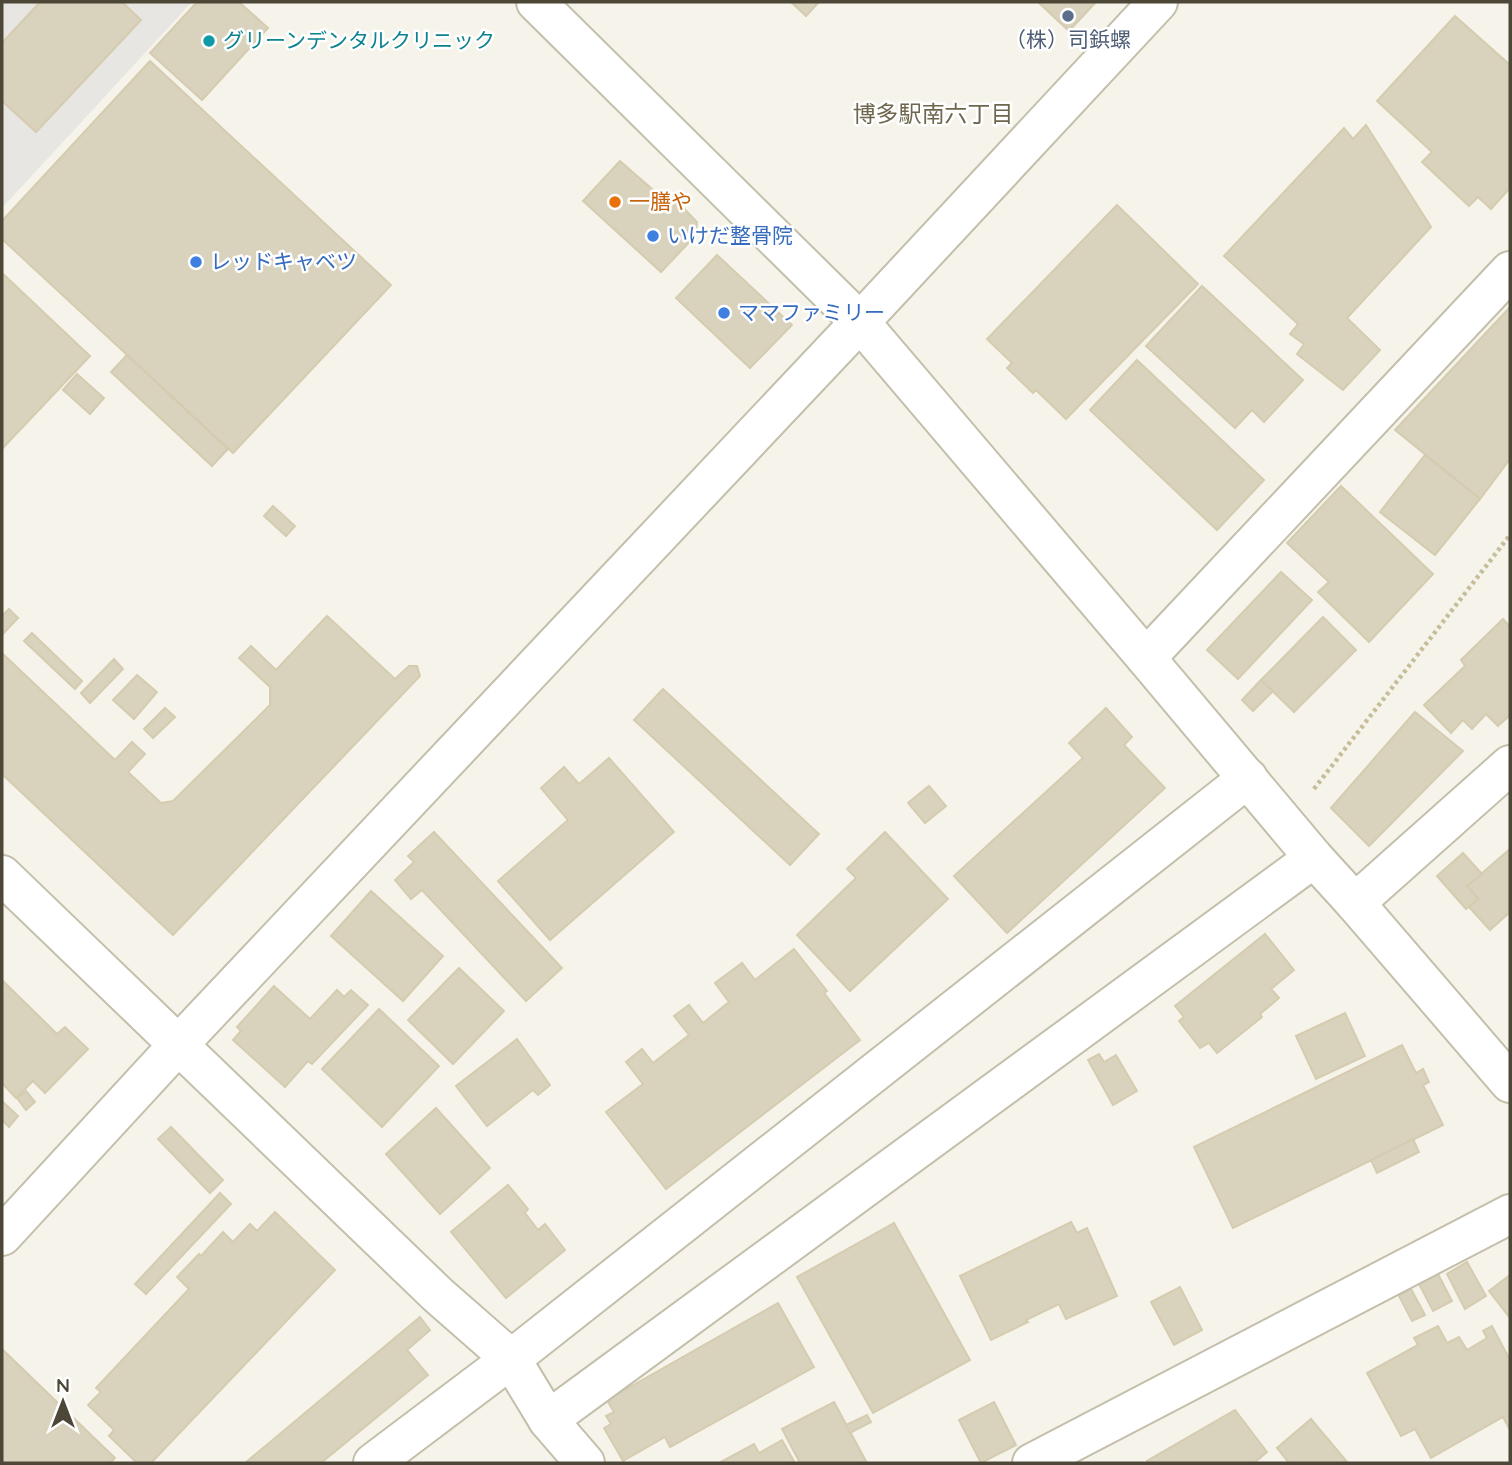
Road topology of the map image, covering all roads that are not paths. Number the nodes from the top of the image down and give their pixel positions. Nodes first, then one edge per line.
1 (1158, 2) edge
2 (541, 3) edge
3 (1510, 271) edge
4 (860, 323) junction
5 (1146, 658) junction
6 (1510, 765) edge
7 (1248, 778) junction
8 (1314, 858) junction
9 (2, 875) edge
10 (1355, 902) junction
11 (179, 1044) junction
12 (1510, 1083) edge
13 (1510, 1214) edge
14 (2, 1236) edge
15 (510, 1359) junction
16 (548, 1420) junction
17 (373, 1463) edge
18 (585, 1463) edge
19 (1032, 1463) edge

1 - 4 street
2 - 4 street
3 - 5 street
4 - 5 street
4 - 11 street
5 - 7 street
6 - 10 street
7 - 8 street
7 - 15 street
8 - 10 street
8 - 16 street
9 - 11 street
10 - 12 street
11 - 14 street
11 - 15 street
13 - 19 street
15 - 16 street
15 - 17 street
16 - 18 street

